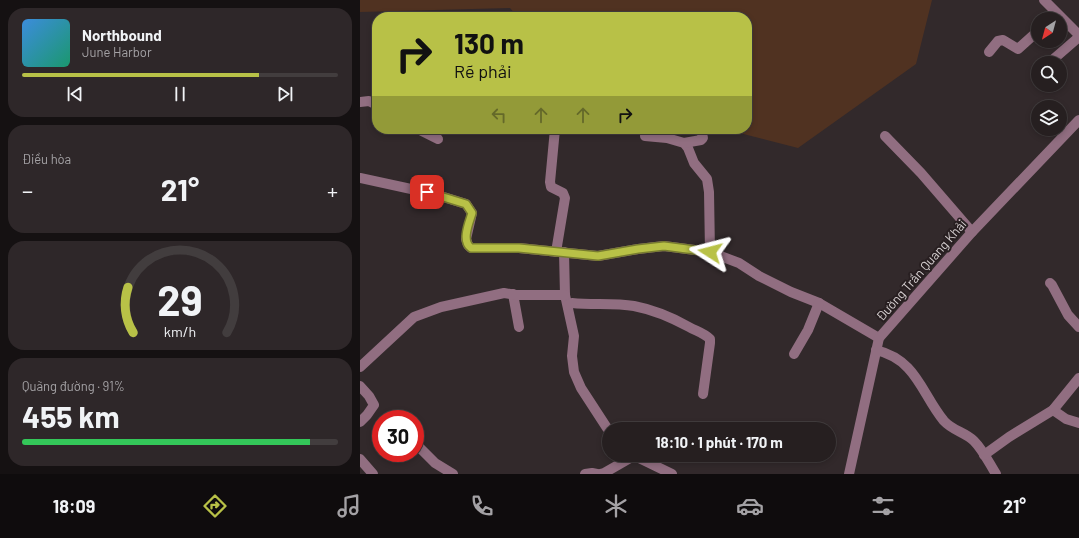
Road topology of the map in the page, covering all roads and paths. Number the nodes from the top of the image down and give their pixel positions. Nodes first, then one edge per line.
1 (1044, 0) edge
2 (1052, 12) edge
3 (1067, 26) edge
4 (1079, 36) edge
5 (1031, 37) edge
6 (988, 52) dead end
7 (1056, 56) edge
8 (360, 102) edge
9 (372, 102) edge
10 (1079, 120) edge
11 (428, 134) edge
12 (555, 134) edge
13 (702, 134) edge
14 (645, 136) dead end
15 (885, 136) dead end
16 (438, 139) dead end
17 (684, 144) junction
18 (360, 178) edge
19 (972, 232) junction
20 (560, 252) junction
21 (710, 252) junction
22 (1050, 283) dead end
23 (513, 294) junction
24 (566, 300) junction
25 (819, 303) junction
26 (519, 327) dead end
27 (1079, 327) edge
28 (879, 338) junction
29 (876, 350) junction
30 (794, 354) dead end
31 (360, 367) edge
32 (1079, 378) edge
33 (360, 386) edge
34 (703, 394) dead end
35 (1053, 410) junction
36 (360, 422) edge
37 (603, 422) edge
38 (1079, 423) edge
39 (424, 452) edge
40 (984, 455) junction
41 (360, 459) edge
42 (373, 474) edge
43 (453, 474) edge
44 (585, 474) edge
45 (599, 474) edge
46 (672, 474) edge
47 (851, 474) edge
48 (996, 474) edge

1 - 2 street
3 - 4 street
4 - 7 street
5 - 6 street
8 - 9 street
10 - 19 street, Đường Trần Quang Khải
11 - 16 street
12 - 20 street
13 - 17 street
14 - 17 street
15 - 19 street
17 - 21 street
18 - 20 street
19 - 28 street, Đường Trần Quang Khải
20 - 21 street
20 - 24 street
21 - 25 street
22 - 27 street
23 - 24 street
23 - 26 street
23 - 31 street
24 - 34 street
24 - 37 street
25 - 28 street
25 - 30 street
28 - 29 street, Đường Trần Quang Khải
29 - 40 street
29 - 47 street, Đường Trần Quang Khải
32 - 35 street
33 - 36 street
35 - 38 street
35 - 40 street
39 - 43 street
40 - 48 street
41 - 42 street
44 - 45 street
45 - 46 street

